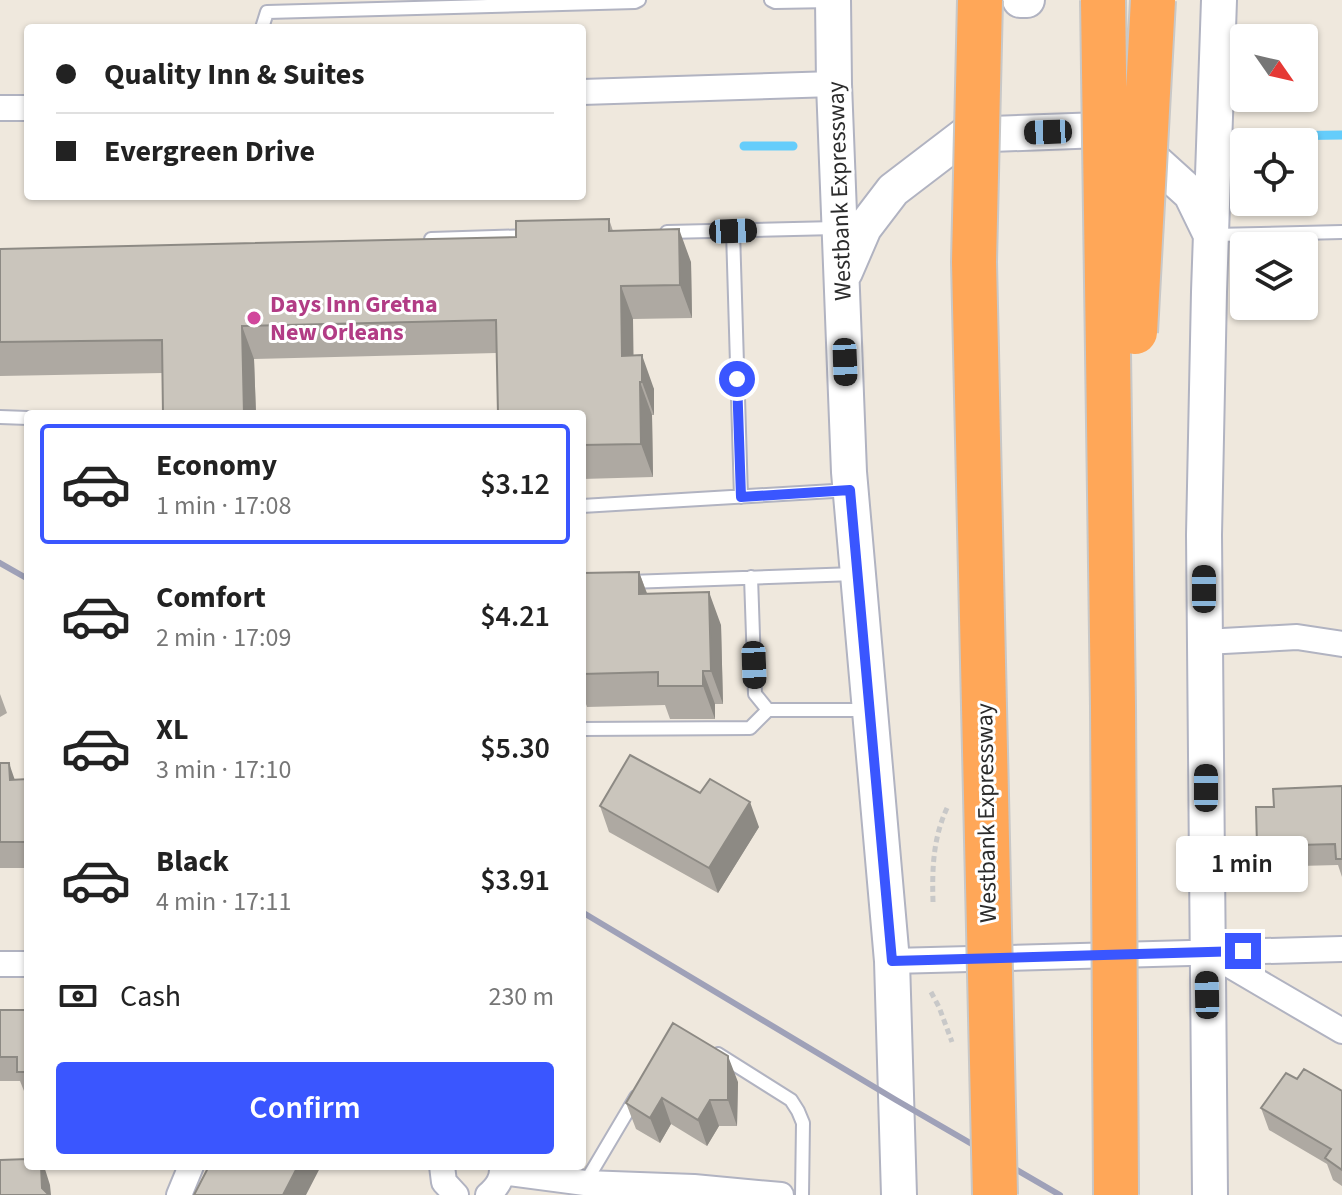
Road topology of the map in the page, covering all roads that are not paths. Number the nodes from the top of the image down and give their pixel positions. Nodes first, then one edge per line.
1 (639, 0) edge
2 (771, 0) edge
3 (968, 0) edge
4 (980, 0) edge
5 (1020, 0) edge
6 (1027, 0) edge
7 (1103, 0) edge
8 (1153, 0) edge
9 (1219, 0) edge
10 (833, 1) edge
11 (266, 6) edge
12 (834, 84) junction
13 (586, 92) edge
14 (0, 108) edge
15 (24, 108) edge
16 (840, 227) junction
17 (733, 231) junction
18 (1342, 232) edge
19 (653, 233) edge
20 (1211, 235) junction
21 (541, 236) edge
22 (414, 240) edge
23 (974, 262) junction
24 (843, 279) junction
25 (0, 417) edge
26 (24, 418) edge
27 (850, 490) junction
28 (741, 497) junction
29 (586, 506) edge
30 (858, 574) junction
31 (751, 577) junction
32 (613, 582) edge
33 (1205, 642) junction
34 (1342, 644) edge
35 (1113, 706) junction
36 (768, 710) junction
37 (870, 710) junction
38 (586, 729) edge
39 (1342, 949) edge
40 (1207, 952) junction
41 (892, 961) junction
42 (0, 964) edge
43 (24, 964) edge
44 (1342, 1031) edge
45 (711, 1050) edge
46 (640, 1091) edge
47 (189, 1170) edge
48 (442, 1170) edge
49 (502, 1170) edge
50 (508, 1170) edge
51 (585, 1183) junction
52 (650, 1190) edge
53 (179, 1195) edge
54 (456, 1195) edge
55 (488, 1195) edge
56 (781, 1195) edge
57 (802, 1195) edge
58 (899, 1195) edge
59 (995, 1195) edge
60 (1116, 1195) edge
61 (1210, 1195) edge

1 - 11 lane
2 - 10 lane
3 - 23 highway, bridge
4 - 23 highway, Westbank Expressway, bridge
5 - 6 main road
7 - 35 highway, bridge
8 - 35 highway, bridge
9 - 20 main road
10 - 12 main road, Westbank Expressway
12 - 13 street
12 - 16 main road, Westbank Expressway
14 - 15 street
16 - 17 lane
16 - 24 main road, Westbank Expressway
17 - 19 lane
17 - 28 lane
18 - 20 lane
20 - 24 main road
20 - 33 main road
21 - 22 lane
23 - 59 highway, Westbank Expressway, bridge
24 - 27 main road, Westbank Expressway
25 - 26 lane
27 - 28 lane
27 - 30 main road, Westbank Expressway
28 - 29 lane
30 - 31 lane
30 - 37 main road, Westbank Expressway
31 - 32 lane
31 - 36 lane
33 - 34 street
33 - 40 main road
35 - 60 highway, bridge
36 - 37 lane
36 - 38 lane
37 - 41 main road, Westbank Expressway
39 - 40 street
40 - 41 street
40 - 44 street
40 - 61 main road
41 - 58 main road, Westbank Expressway
42 - 43 street
45 - 57 lane
46 - 51 lane
47 - 53 street
48 - 54 street
49 - 55 street
50 - 51 street
51 - 52 street
52 - 56 street

